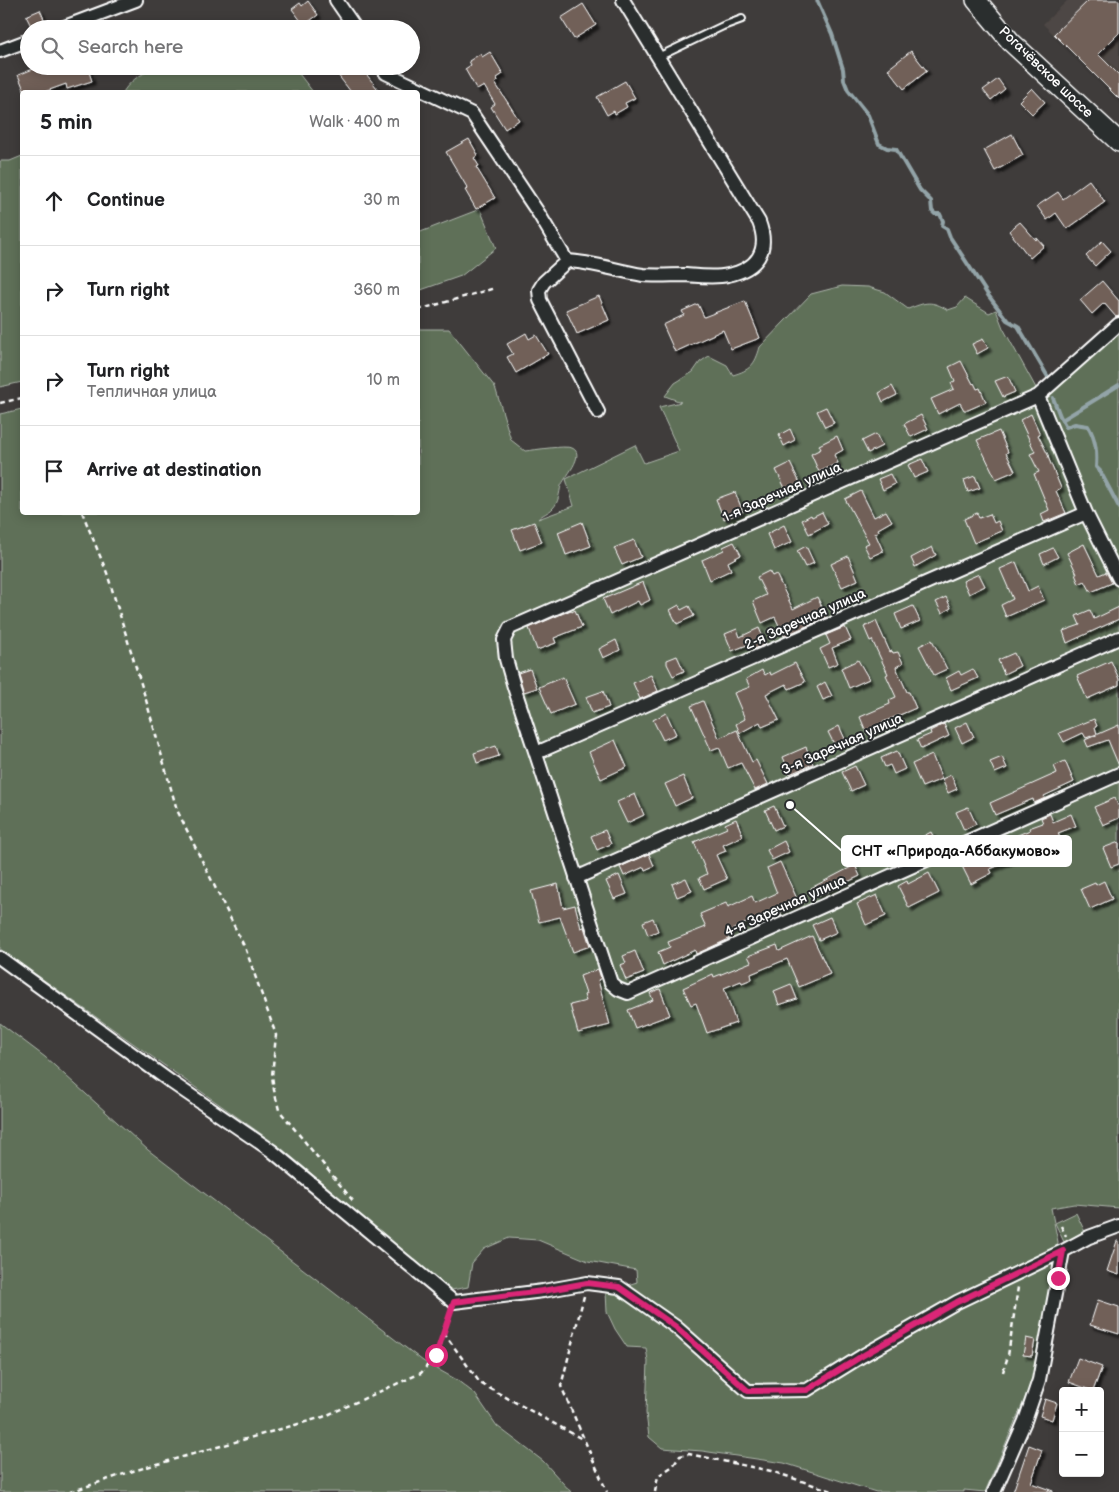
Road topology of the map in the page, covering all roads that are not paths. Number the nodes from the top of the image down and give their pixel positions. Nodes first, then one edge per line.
1 (136, 0) edge
2 (336, 0) edge
3 (623, 0) edge
4 (976, 0) edge
5 (742, 19) dead end
6 (83, 20) edge
7 (350, 20) edge
8 (20, 43) edge
9 (1, 48) edge
10 (658, 57) junction
11 (390, 75) edge
12 (1119, 142) edge
13 (567, 261) junction
14 (1119, 324) edge
15 (1038, 396) junction
16 (598, 412) dead end
17 (1086, 513) junction
18 (1119, 579) edge
19 (1119, 638) edge
20 (536, 753) junction
21 (1119, 774) edge
22 (576, 878) junction
23 (0, 958) edge
24 (628, 993) joint
25 (1119, 1226) edge
26 (1066, 1246) junction
27 (994, 1492) edge

1 - 6 street
2 - 7 street
3 - 10 street
4 - 12 main road, Рогачёвское шоссе
5 - 10 lane
8 - 9 street
10 - 13 street
11 - 13 street
13 - 16 street
14 - 15 street, 1-я Заречная улица
15 - 17 street
15 - 20 street, 1-я Заречная улица
17 - 18 street
17 - 20 street, 2-я Заречная улица
19 - 22 street, 3-я Заречная улица
20 - 22 street, 1-я Заречная улица
21 - 24 street, 4-я Заречная улица
22 - 24 street, 1-я Заречная улица
23 - 26 street
25 - 26 street
26 - 27 street

